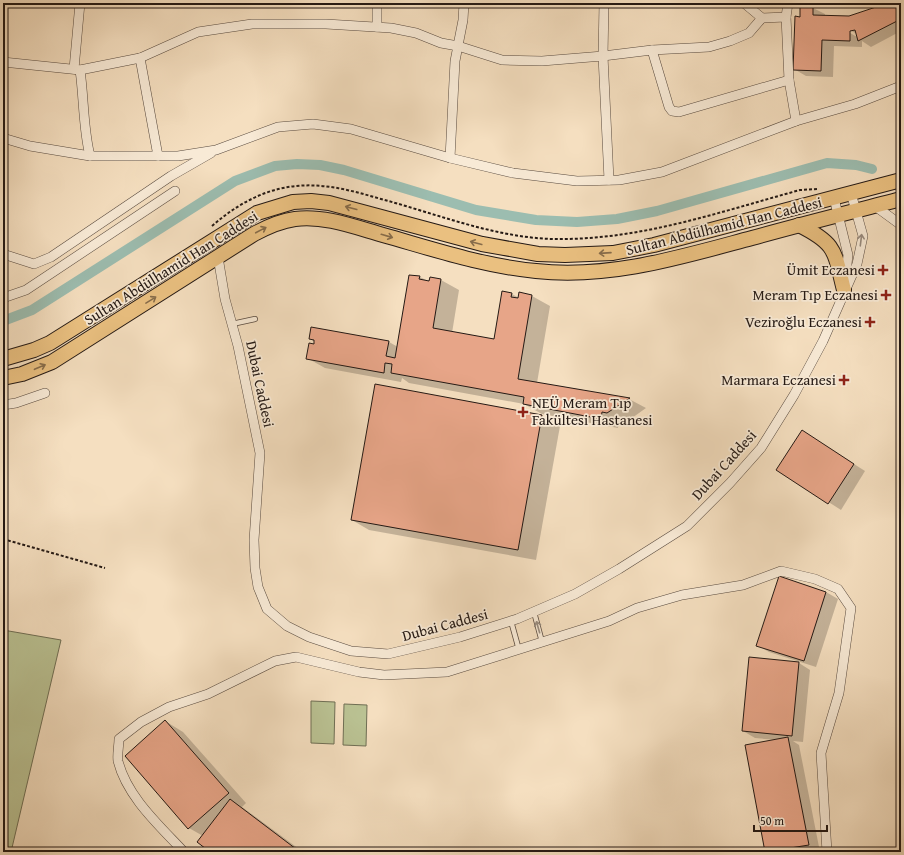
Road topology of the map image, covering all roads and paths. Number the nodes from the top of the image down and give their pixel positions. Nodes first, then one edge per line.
1 (80, 3) edge
2 (377, 3) edge
3 (464, 3) edge
4 (604, 3) edge
5 (744, 3) edge
6 (788, 3) edge
7 (786, 17) junction
8 (762, 18) junction
9 (376, 27) junction
10 (458, 46) junction
11 (652, 50) junction
12 (603, 56) junction
13 (140, 58) junction
14 (3, 62) edge
15 (77, 69) junction
16 (789, 80) junction
17 (901, 86) edge
18 (796, 121) junction
19 (3, 138) edge
20 (216, 150) junction
21 (90, 156) junction
22 (158, 156) junction
23 (450, 158) junction
24 (609, 180) junction
25 (901, 180) edge
26 (175, 191) dead end
27 (851, 193) junction
28 (834, 198) junction
29 (901, 199) edge
30 (875, 206) junction
31 (857, 210) junction
32 (838, 215) junction
33 (799, 225) junction
34 (901, 225) edge
35 (3, 254) edge
36 (218, 258) junction
37 (844, 290) junction
38 (3, 298) edge
39 (255, 319) dead end
40 (232, 324) junction
41 (3, 359) edge
42 (3, 378) edge
43 (45, 393) dead end
44 (3, 405) edge
45 (3, 539) edge
46 (105, 568) dead end
47 (534, 612) junction
48 (511, 621) junction
49 (542, 642) junction
50 (519, 650) junction
51 (184, 852) edge
52 (827, 852) edge

1 - 15 street
2 - 9 street
3 - 10 street
4 - 12 street
5 - 8 street
6 - 7 street
7 - 8 street
7 - 16 street
8 - 11 street
9 - 10 street
9 - 13 street
10 - 12 street
10 - 23 street
11 - 12 street
11 - 16 street
12 - 24 street
13 - 15 street
13 - 22 street
14 - 15 street
15 - 21 street
16 - 18 street
17 - 18 street
18 - 24 street
19 - 21 street
20 - 22 street
20 - 23 street
20 - 35 street
21 - 22 street
23 - 24 street
25 - 27 main road, Sultan Abdülhamid Han Caddesi
26 - 38 street
27 - 28 main road, Sultan Abdülhamid Han Caddesi
27 - 31 street, Dubai Caddesi
28 - 32 street, Dubai Caddesi
28 -> 41 main road, Sultan Abdülhamid Han Caddesi
29 - 30 main road, Sultan Abdülhamid Han Caddesi
30 - 31 main road, Sultan Abdülhamid Han Caddesi
30 - 34 street
31 - 32 main road, Sultan Abdülhamid Han Caddesi
37 -> 31 street, Dubai Caddesi
32 - 33 main road, Sultan Abdülhamid Han Caddesi
32 - 37 street, Dubai Caddesi
36 -> 33 main road, Sultan Abdülhamid Han Caddesi
33 - 37 main road
36 - 40 street, Dubai Caddesi
42 -> 36 main road, Sultan Abdülhamid Han Caddesi
37 - 47 street, Dubai Caddesi
39 - 40 lane
40 - 48 street, Dubai Caddesi
43 - 44 street
45 - 46 path
47 - 48 street, Dubai Caddesi
49 -> 47 lane
48 - 50 lane
49 - 50 street
49 - 52 street
50 - 51 street

